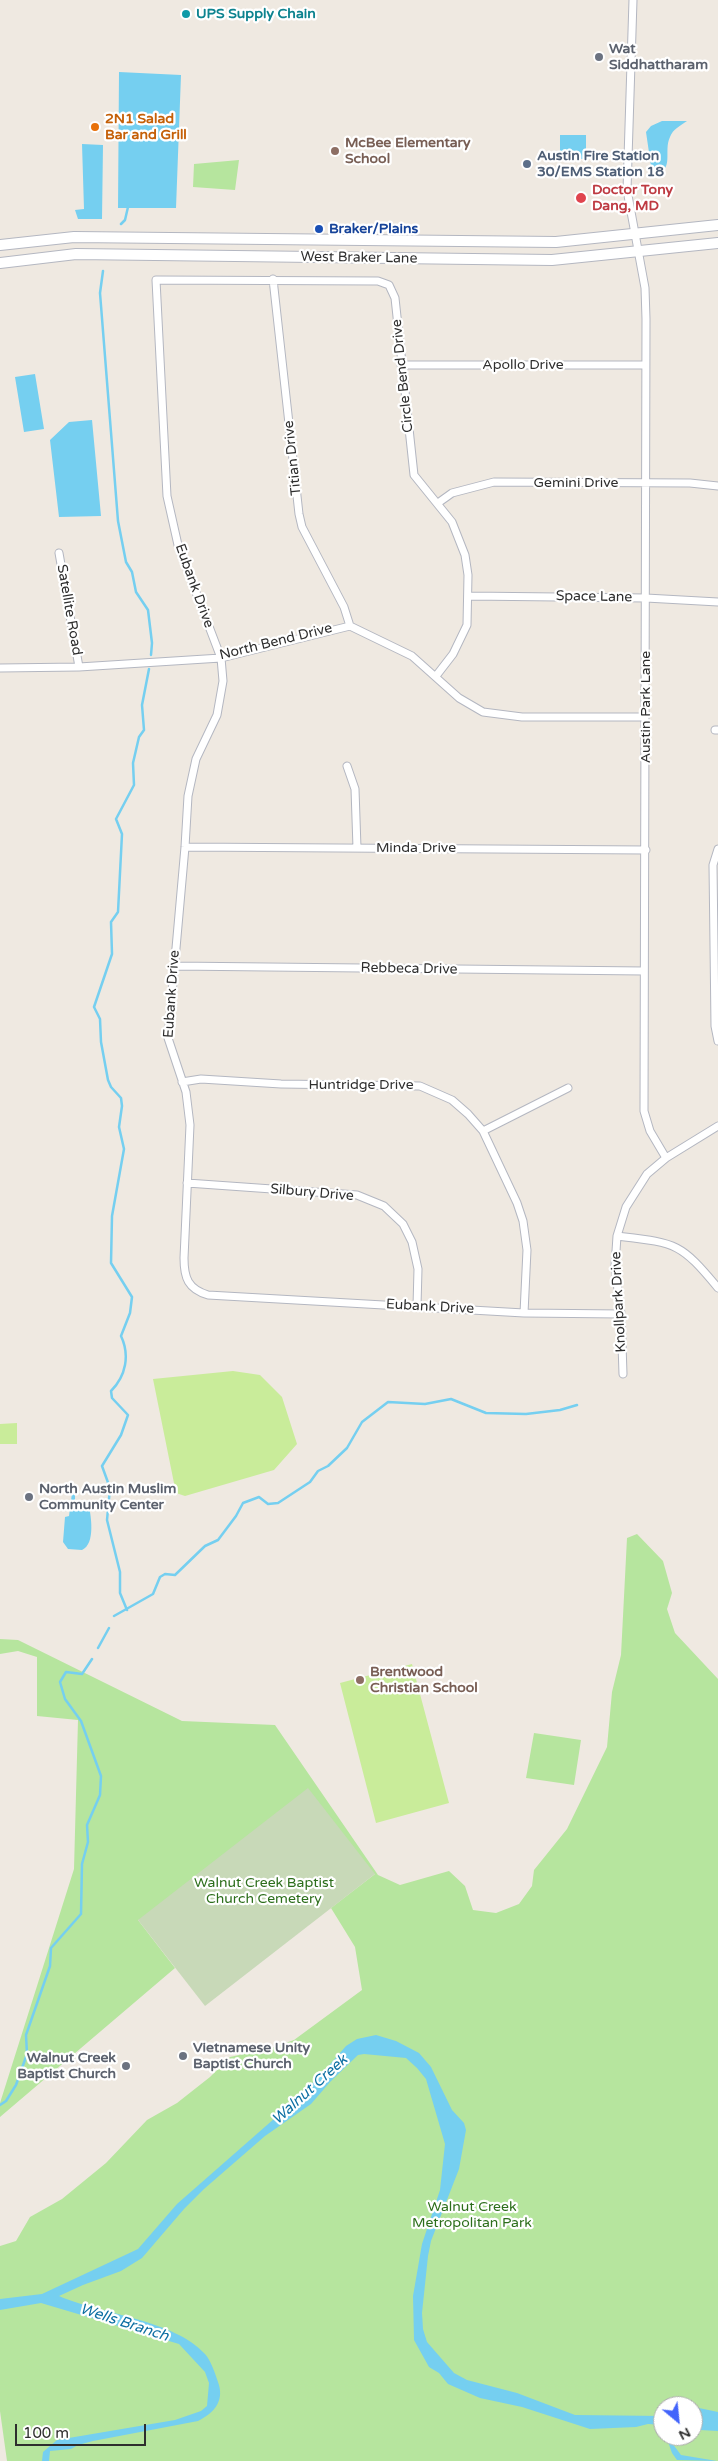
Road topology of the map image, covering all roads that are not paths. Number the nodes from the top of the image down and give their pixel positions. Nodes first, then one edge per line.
1 (633, 0) edge
2 (718, 225) edge
3 (635, 233) junction
4 (503, 242) junction
5 (718, 243) edge
6 (0, 245) edge
7 (638, 251) junction
8 (503, 260) junction
9 (0, 263) edge
10 (274, 279) junction
11 (156, 280) joint
12 (401, 365) junction
13 (645, 365) junction
14 (644, 483) junction
15 (718, 486) edge
16 (438, 503) junction
17 (59, 553) dead end
18 (469, 596) junction
19 (646, 598) junction
20 (718, 602) edge
21 (350, 626) junction
22 (221, 658) junction
23 (79, 667) junction
24 (0, 668) edge
25 (436, 676) junction
26 (645, 717) junction
27 (347, 766) dead end
28 (185, 847) junction
29 (357, 848) junction
30 (646, 850) junction
31 (718, 850) edge
32 (717, 965) edge
33 (174, 966) junction
34 (644, 971) junction
35 (718, 1041) edge
36 (182, 1082) junction
37 (568, 1088) dead end
38 (718, 1126) edge
39 (482, 1131) junction
40 (666, 1158) junction
41 (187, 1183) junction
42 (617, 1236) junction
43 (718, 1288) edge
44 (417, 1306) junction
45 (524, 1313) junction
46 (621, 1314) junction
47 (623, 1374) dead end

1 - 3 street, Austin Park Lane
2 - 3 main road, West Braker Lane
3 - 4 main road, West Braker Lane
3 - 7 street, Austin Park Lane
4 - 6 main road, West Braker Lane
4 - 8 main road
5 - 7 main road, West Braker Lane
7 - 8 main road, West Braker Lane
7 - 13 street, Austin Park Lane
8 - 9 main road, West Braker Lane
10 - 11 street, Circle Bend Drive
10 - 12 street, Circle Bend Drive
10 - 21 street, Titian Drive
11 - 22 street, Eubank Drive
12 - 13 street, Apollo Drive
12 - 16 street, Circle Bend Drive
13 - 14 street, Austin Park Lane
14 - 15 street, Gemini Drive
14 - 16 street, Gemini Drive
14 - 19 street, Austin Park Lane
16 - 18 street, Circle Bend Drive
17 - 23 street, Satellite Road
18 - 19 street, Space Lane
18 - 25 street, Circle Bend Drive
19 - 20 street, Space Lane
19 - 26 street, Austin Park Lane
21 - 22 street, North Bend Drive
21 - 25 street, North Bend Drive
22 - 23 street, North Bend Drive
22 - 28 street, Eubank Drive
23 - 24 street, North Bend Drive
25 - 26 street, North Bend Drive
26 - 30 street, Austin Park Lane
27 - 29 street
28 - 29 street, Minda Drive
28 - 33 street, Eubank Drive
29 - 30 street, Minda Drive
30 - 34 street, Austin Park Lane
31 - 32 street
32 - 35 street
33 - 34 street, Rebbeca Drive
33 - 36 street, Eubank Drive
34 - 40 street, Austin Park Lane
36 - 39 street, Huntridge Drive
36 - 41 street, Eubank Drive
37 - 39 street
38 - 40 street, Knollpark Drive
39 - 45 street, Huntridge Drive
40 - 42 street, Knollpark Drive
41 - 44 street, Silbury Drive
41 - 44 street, Eubank Drive
42 - 43 street
42 - 46 street, Knollpark Drive
44 - 45 street, Eubank Drive
45 - 46 street, Eubank Drive
46 - 47 street, Knollpark Drive

